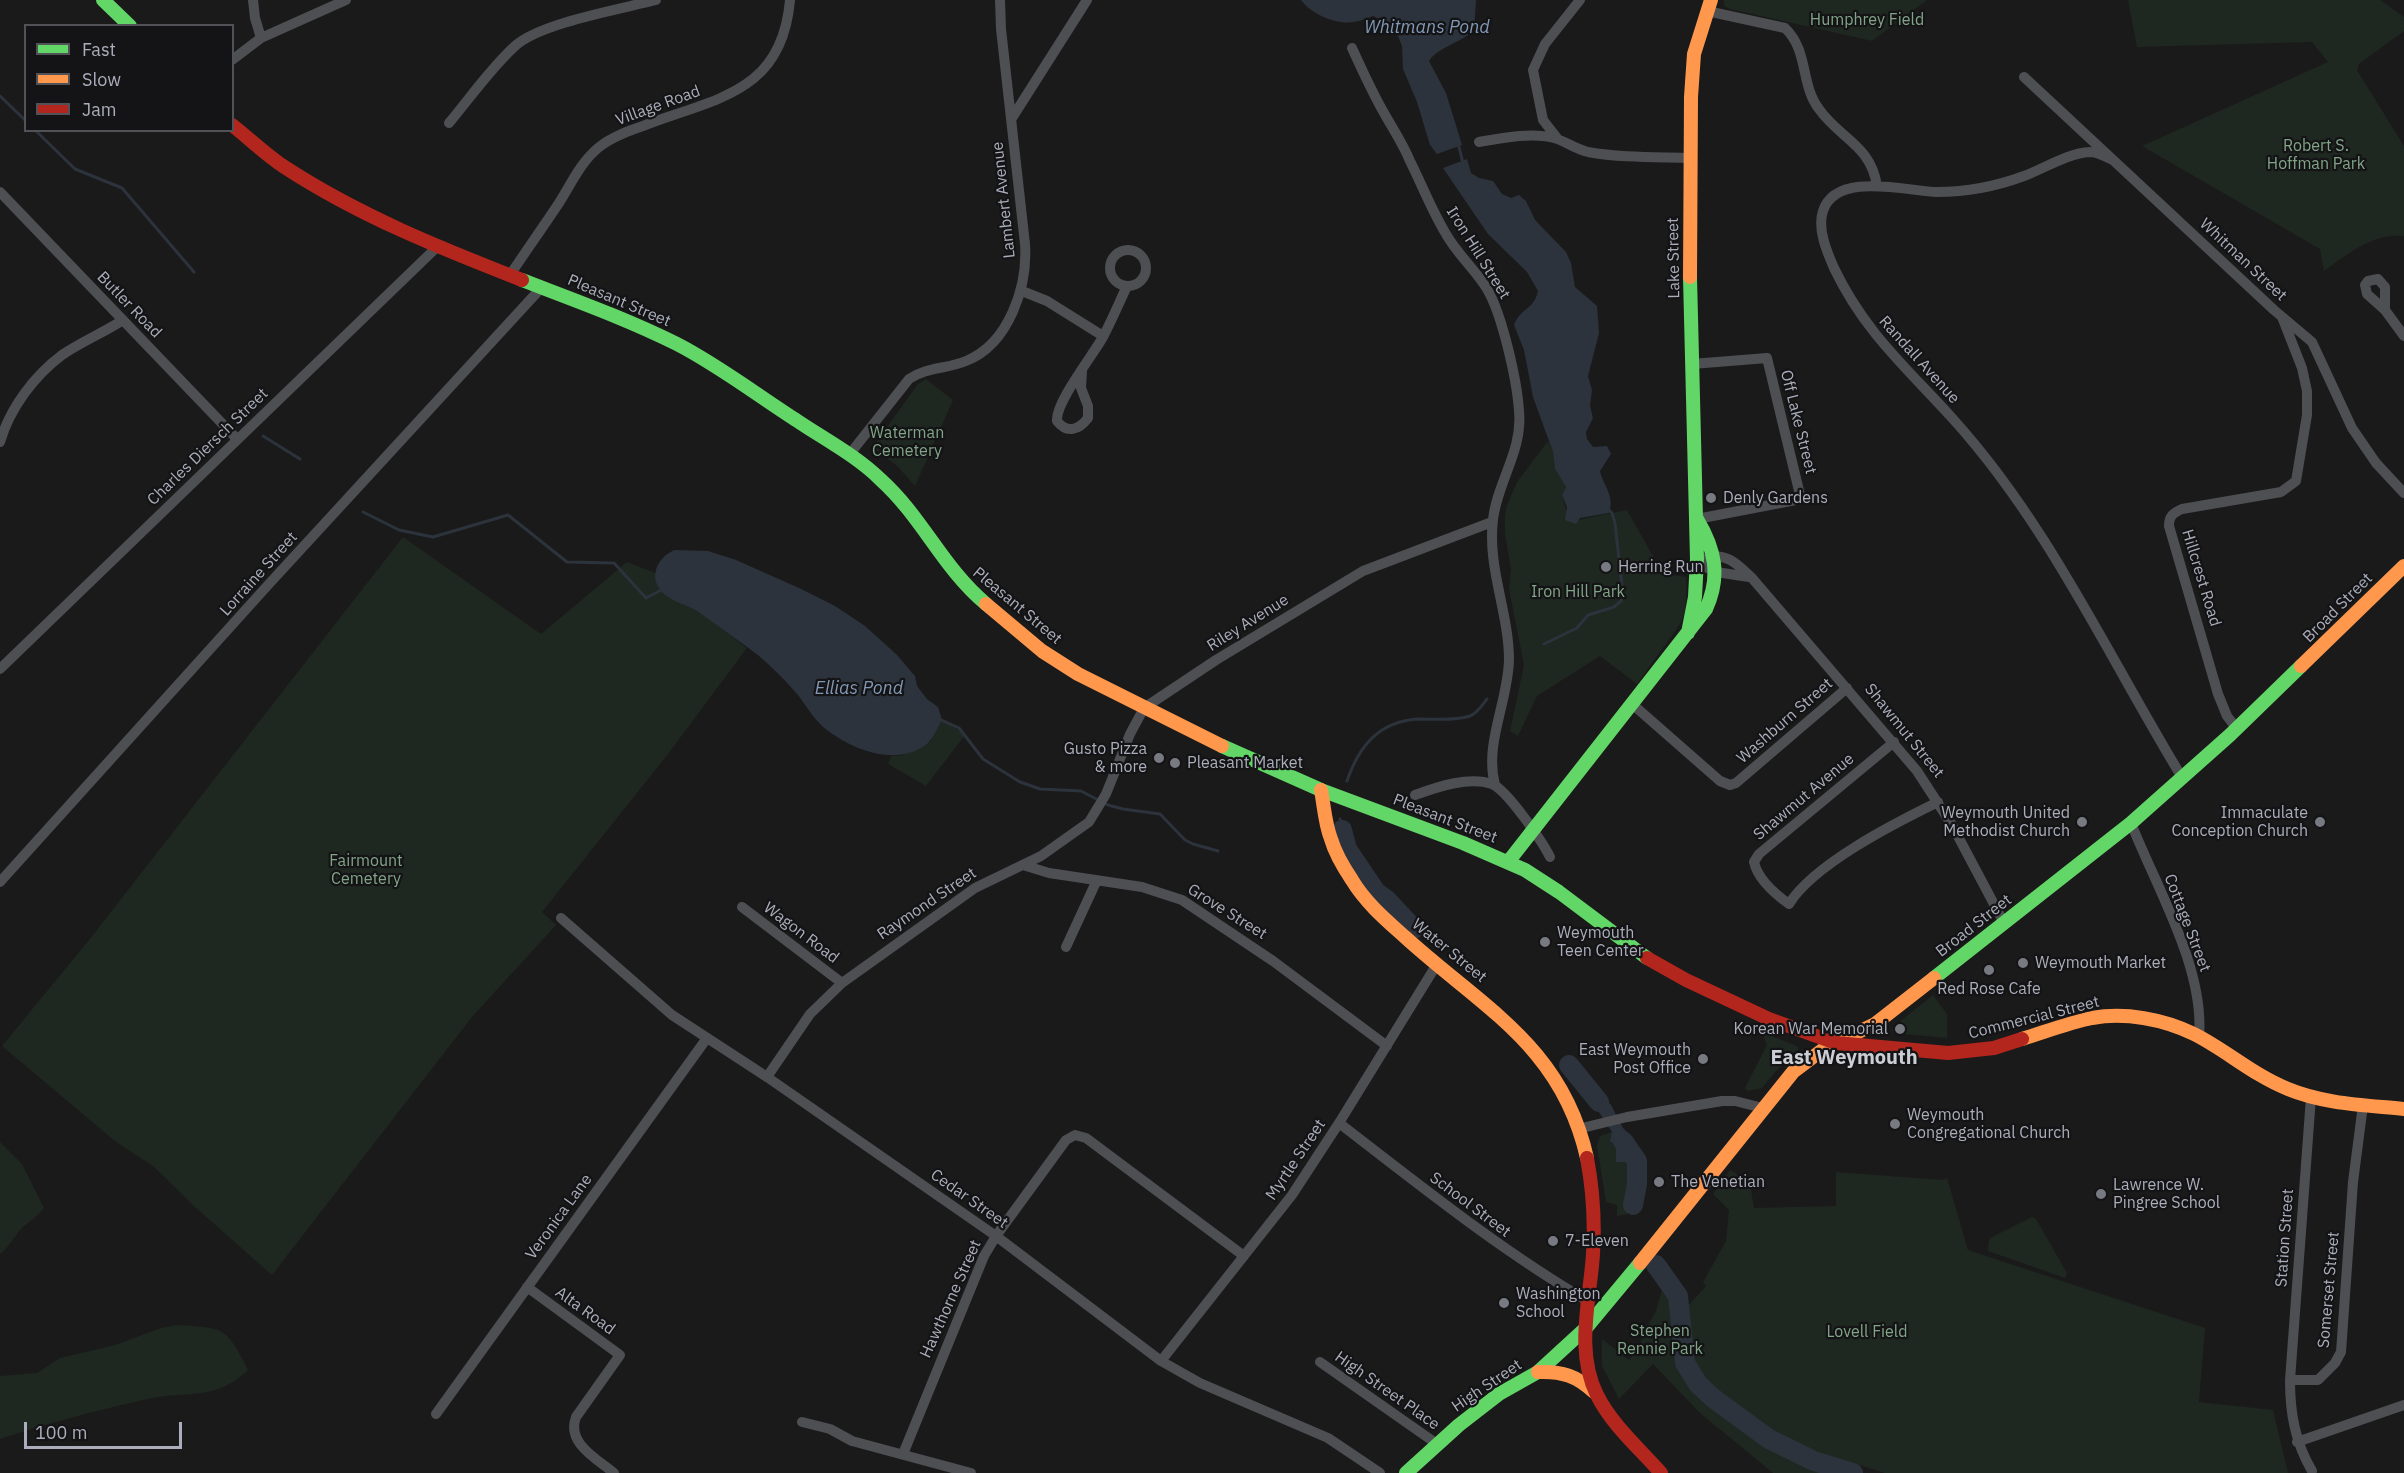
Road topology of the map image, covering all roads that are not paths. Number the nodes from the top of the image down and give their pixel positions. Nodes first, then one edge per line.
1 (103, 0) edge
2 (253, 0) edge
3 (346, 0) edge
4 (656, 0) edge
5 (790, 0) edge
6 (1000, 0) edge
7 (1087, 0) edge
8 (1580, 0) edge
9 (1709, 6) edge
10 (128, 24) edge
11 (261, 38) junction
12 (1352, 48) dead end
13 (234, 58) edge
14 (2024, 77) dead end
15 (1012, 118) junction
16 (449, 123) dead end
17 (234, 127) edge
18 (1557, 138) junction
19 (1479, 142) dead end
20 (1690, 158) junction
21 (2113, 160) junction
22 (1877, 186) junction
23 (3, 200) edge
24 (437, 247) junction
25 (510, 275) junction
26 (1127, 286) dead end
27 (542, 287) junction
28 (1022, 291) junction
29 (2385, 310) dead end
30 (2282, 317) junction
31 (123, 320) junction
32 (1103, 336) junction
33 (2404, 336) edge
34 (1692, 364) junction
35 (1082, 371) junction
36 (237, 439) junction
37 (0, 441) edge
38 (849, 455) junction
39 (2404, 493) edge
40 (1697, 519) junction
41 (1492, 522) junction
42 (1695, 562) junction
43 (1716, 564) junction
44 (2404, 566) edge
45 (1752, 578) junction
46 (1688, 633) junction
47 (0, 669) edge
48 (1847, 688) junction
49 (1631, 703) junction
50 (1144, 708) junction
51 (2237, 729) junction
52 (1894, 742) junction
53 (2183, 779) junction
54 (1495, 785) junction
55 (1321, 790) junction
56 (1415, 795) dead end
57 (1938, 801) junction
58 (2131, 823) junction
59 (1534, 828) junction
60 (1550, 857) dead end
61 (1508, 862) junction
62 (1023, 865) junction
63 (1097, 880) junction
64 (0, 882) edge
65 (742, 907) dead end
66 (561, 918) dead end
67 (2004, 923) junction
68 (1066, 947) dead end
69 (1437, 964) junction
70 (842, 983) junction
71 (1764, 1017) joint
72 (2199, 1037) junction
73 (707, 1038) junction
74 (1836, 1043) junction
75 (1387, 1046) junction
76 (766, 1077) junction
77 (2311, 1097) junction
78 (2363, 1106) junction
79 (1763, 1108) junction
80 (2404, 1109) edge
81 (1340, 1123) junction
82 (1578, 1129) junction
83 (996, 1236) junction
84 (1244, 1256) junction
85 (527, 1287) junction
86 (1589, 1302) junction
87 (1587, 1328) junction
88 (1161, 1361) junction
89 (1320, 1362) dead end
90 (1538, 1372) junction
91 (2290, 1380) junction
92 (1597, 1394) junction
93 (2404, 1405) edge
94 (436, 1414) dead end
95 (802, 1422) dead end
96 (2297, 1442) junction
97 (1437, 1444) junction
98 (903, 1454) junction
99 (2314, 1472) edge
100 (614, 1473) edge
101 (971, 1473) edge
102 (1380, 1473) edge
103 (1406, 1473) edge
104 (1661, 1473) edge

1 - 10 main road
2 - 11 street
3 - 11 street
4 - 16 street
5 - 25 street, Village Road
6 - 15 street, Lambert Avenue
7 - 15 street
8 - 18 street
9 - 20 main road, Lake Street
9 - 22 street
11 - 13 street
12 - 41 street, Iron Hill Street
14 - 21 street, Whitman Street
15 - 28 street, Lambert Avenue
17 - 24 main road, Pleasant Street
18 - 19 street
18 - 20 street
20 - 34 main road, Lake Street
21 - 22 street, Randall Avenue
21 - 30 street, Whitman Street
22 - 53 street, Randall Avenue
23 - 31 street, Butler Road
24 - 25 main road, Pleasant Street
24 - 36 street, Charles Diersch Street
25 - 27 main road, Pleasant Street
26 - 32 street
27 - 38 main road, Pleasant Street
27 - 64 street, Lorraine Street
28 - 32 street
28 - 38 street, Lambert Avenue
29 - 33 street
30 - 39 street, Whitman Street
30 - 51 street, Hillcrest Road
31 - 36 street, Butler Road
31 - 37 street
32 - 35 street
34 - 40 main road, Lake Street
34 - 40 street, Off Lake Street
35 - 35 street
36 - 47 street, Charles Diersch Street
38 - 50 main road, Pleasant Street
40 - 42 main road, Lake Street
40 - 43 main road, Lake Street
41 - 50 street, Riley Avenue
41 - 54 street, Iron Hill Street
42 - 43 street, Shawmut Street
42 - 43 street, Shawmut Street
42 - 46 main road
43 - 45 street, Shawmut Street
43 - 45 street, Shawmut Street
43 - 46 main road
44 - 51 main road, Broad Street
45 - 48 street, Shawmut Street
46 - 49 main road
48 - 49 street, Washburn Street
48 - 52 street, Shawmut Street
49 - 59 main road
50 - 55 main road, Pleasant Street
50 - 62 street, Raymond Street
51 - 53 main road, Broad Street
52 - 57 street, Shawmut Street
52 - 57 street, Shawmut Avenue
53 - 58 main road, Broad Street
54 - 56 street
54 - 59 street
55 - 61 main road, Pleasant Street
55 - 69 main road, Water Street
57 - 67 street, Shawmut Street
58 - 67 main road, Broad Street
58 - 72 street, Cottage Street
59 - 60 street
59 - 61 main road
61 - 71 main road, Pleasant Street
62 - 63 street, Grove Street
62 - 70 street, Raymond Street
63 - 68 street
63 - 75 street, Grove Street
65 - 70 street, Wagon Road
66 - 73 street, Cedar Street
67 - 74 main road, Broad Street
69 - 75 street, Myrtle Street
69 - 82 main road, Water Street
70 - 76 street, Raymond Street
71 - 74 main road, Commercial Street
72 - 74 main road, Commercial Street
72 - 77 main road, Commercial Street
73 - 76 street, Cedar Street
73 - 85 street, Veronica Lane
74 - 79 main road, Broad Street
75 - 81 street, Myrtle Street
76 - 83 street, Cedar Street
77 - 78 main road, Commercial Street
77 - 91 street, Station Street
78 - 80 main road, Commercial Street
78 - 91 street, Somerset Street
79 - 82 street
79 - 87 main road, Broad Street
81 - 84 street, Myrtle Street
81 - 86 street, School Street
82 - 86 main road
83 - 84 street, Hawthorne Street
83 - 88 street, Cedar Street
83 - 98 street, Hawthorne Street
84 - 88 street, Myrtle Street
85 - 94 street, Veronica Lane
85 - 100 street, Alta Road
86 - 87 main road
87 - 90 main road, High Street
87 - 92 main road
88 - 102 street, Cedar Street
89 - 97 street, High Street Place
90 - 92 main road
90 - 97 main road, High Street
91 - 96 street
92 - 104 main road
93 - 96 street
95 - 98 street
96 - 99 street
97 - 103 main road, High Street
98 - 101 street

